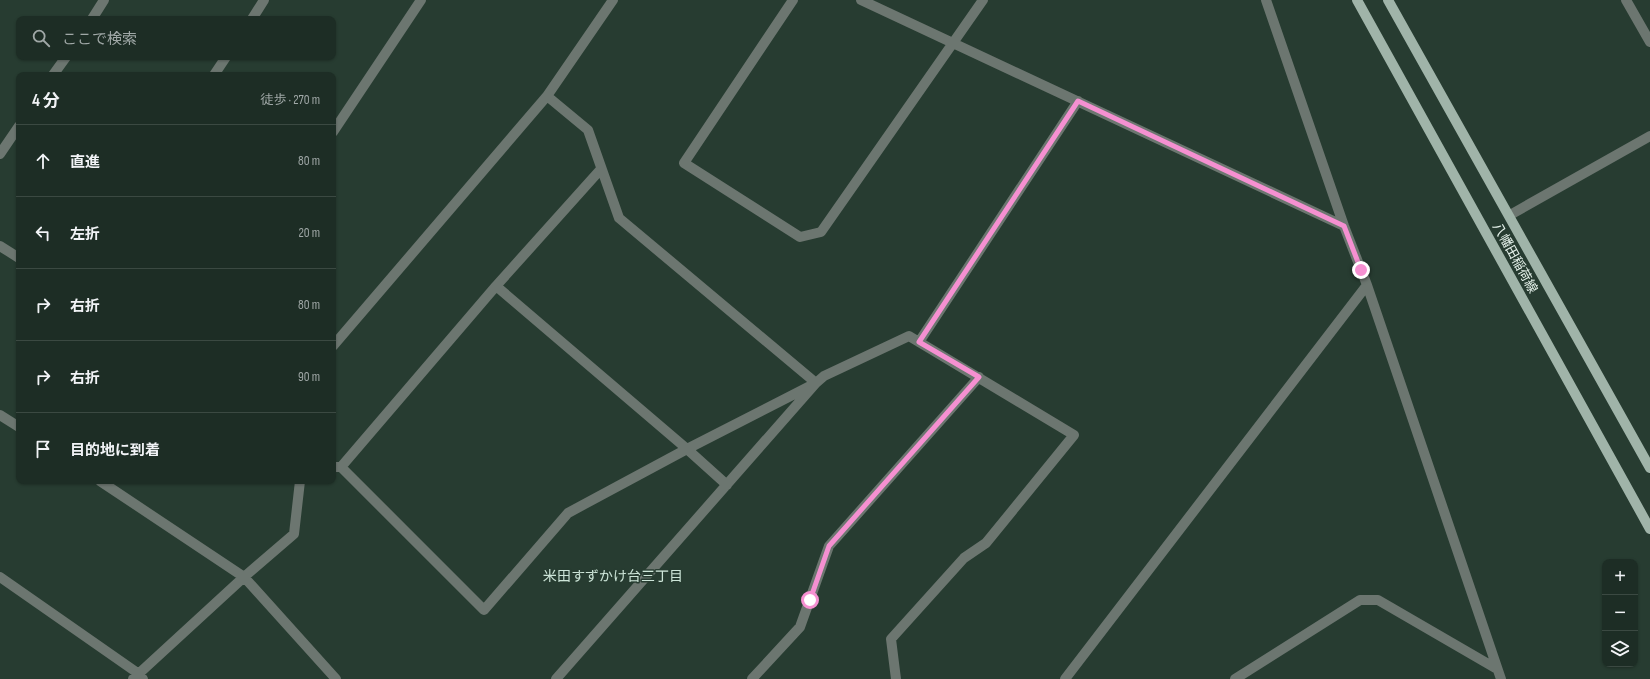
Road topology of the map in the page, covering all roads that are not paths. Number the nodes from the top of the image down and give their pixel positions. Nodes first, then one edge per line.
1 (104, 0) edge
2 (264, 0) edge
3 (421, 0) edge
4 (613, 0) edge
5 (793, 0) edge
6 (861, 0) edge
7 (983, 0) edge
8 (1266, 0) edge
9 (1357, 0) edge
10 (1388, 0) edge
11 (1626, 0) edge
12 (94, 16) edge
13 (254, 16) edge
14 (952, 42) junction
15 (1650, 42) edge
16 (64, 60) edge
17 (224, 60) edge
18 (56, 72) edge
19 (216, 72) edge
20 (547, 96) junction
21 (1078, 101) junction
22 (336, 128) edge
23 (16, 130) edge
24 (1650, 136) edge
25 (0, 154) edge
26 (601, 169) junction
27 (1510, 214) junction
28 (1344, 226) junction
29 (0, 246) edge
30 (16, 256) edge
31 (1367, 285) junction
32 (496, 286) junction
33 (336, 342) edge
34 (919, 342) junction
35 (979, 377) junction
36 (816, 383) junction
37 (0, 415) edge
38 (16, 425) edge
39 (687, 449) junction
40 (337, 467) edge
41 (1650, 468) edge
42 (104, 484) edge
43 (300, 484) edge
44 (727, 485) junction
45 (1650, 530) edge
46 (0, 577) edge
47 (244, 577) junction
48 (1499, 674) edge
49 (138, 677) edge
50 (336, 679) edge
51 (556, 679) edge
52 (752, 679) edge
53 (896, 679) edge
54 (1065, 679) edge
55 (1235, 679) edge

1 - 12 street
2 - 13 street
3 - 22 street
4 - 20 street
5 - 14 street
6 - 14 street
7 - 14 street
8 - 28 street
9 - 45 main road, 八幡田稲荷線
10 - 27 main road, 八幡田稲荷線
11 - 15 street
14 - 21 street
16 - 18 street
17 - 19 street
20 - 26 street
20 - 33 street
21 - 28 street
21 - 34 street
23 - 25 street
24 - 27 street
26 - 32 street
26 - 36 street
27 - 41 main road, 八幡田稲荷線
28 - 31 street
29 - 30 street
31 - 48 street
31 - 54 street
32 - 39 street
32 - 40 street
34 - 35 street
34 - 36 street
35 - 52 street
35 - 53 street
36 - 39 street
36 - 44 street
37 - 38 street
39 - 40 street
39 - 44 street
42 - 47 street
43 - 47 street
44 - 51 street
46 - 49 street
47 - 49 street
47 - 50 street
48 - 55 street

